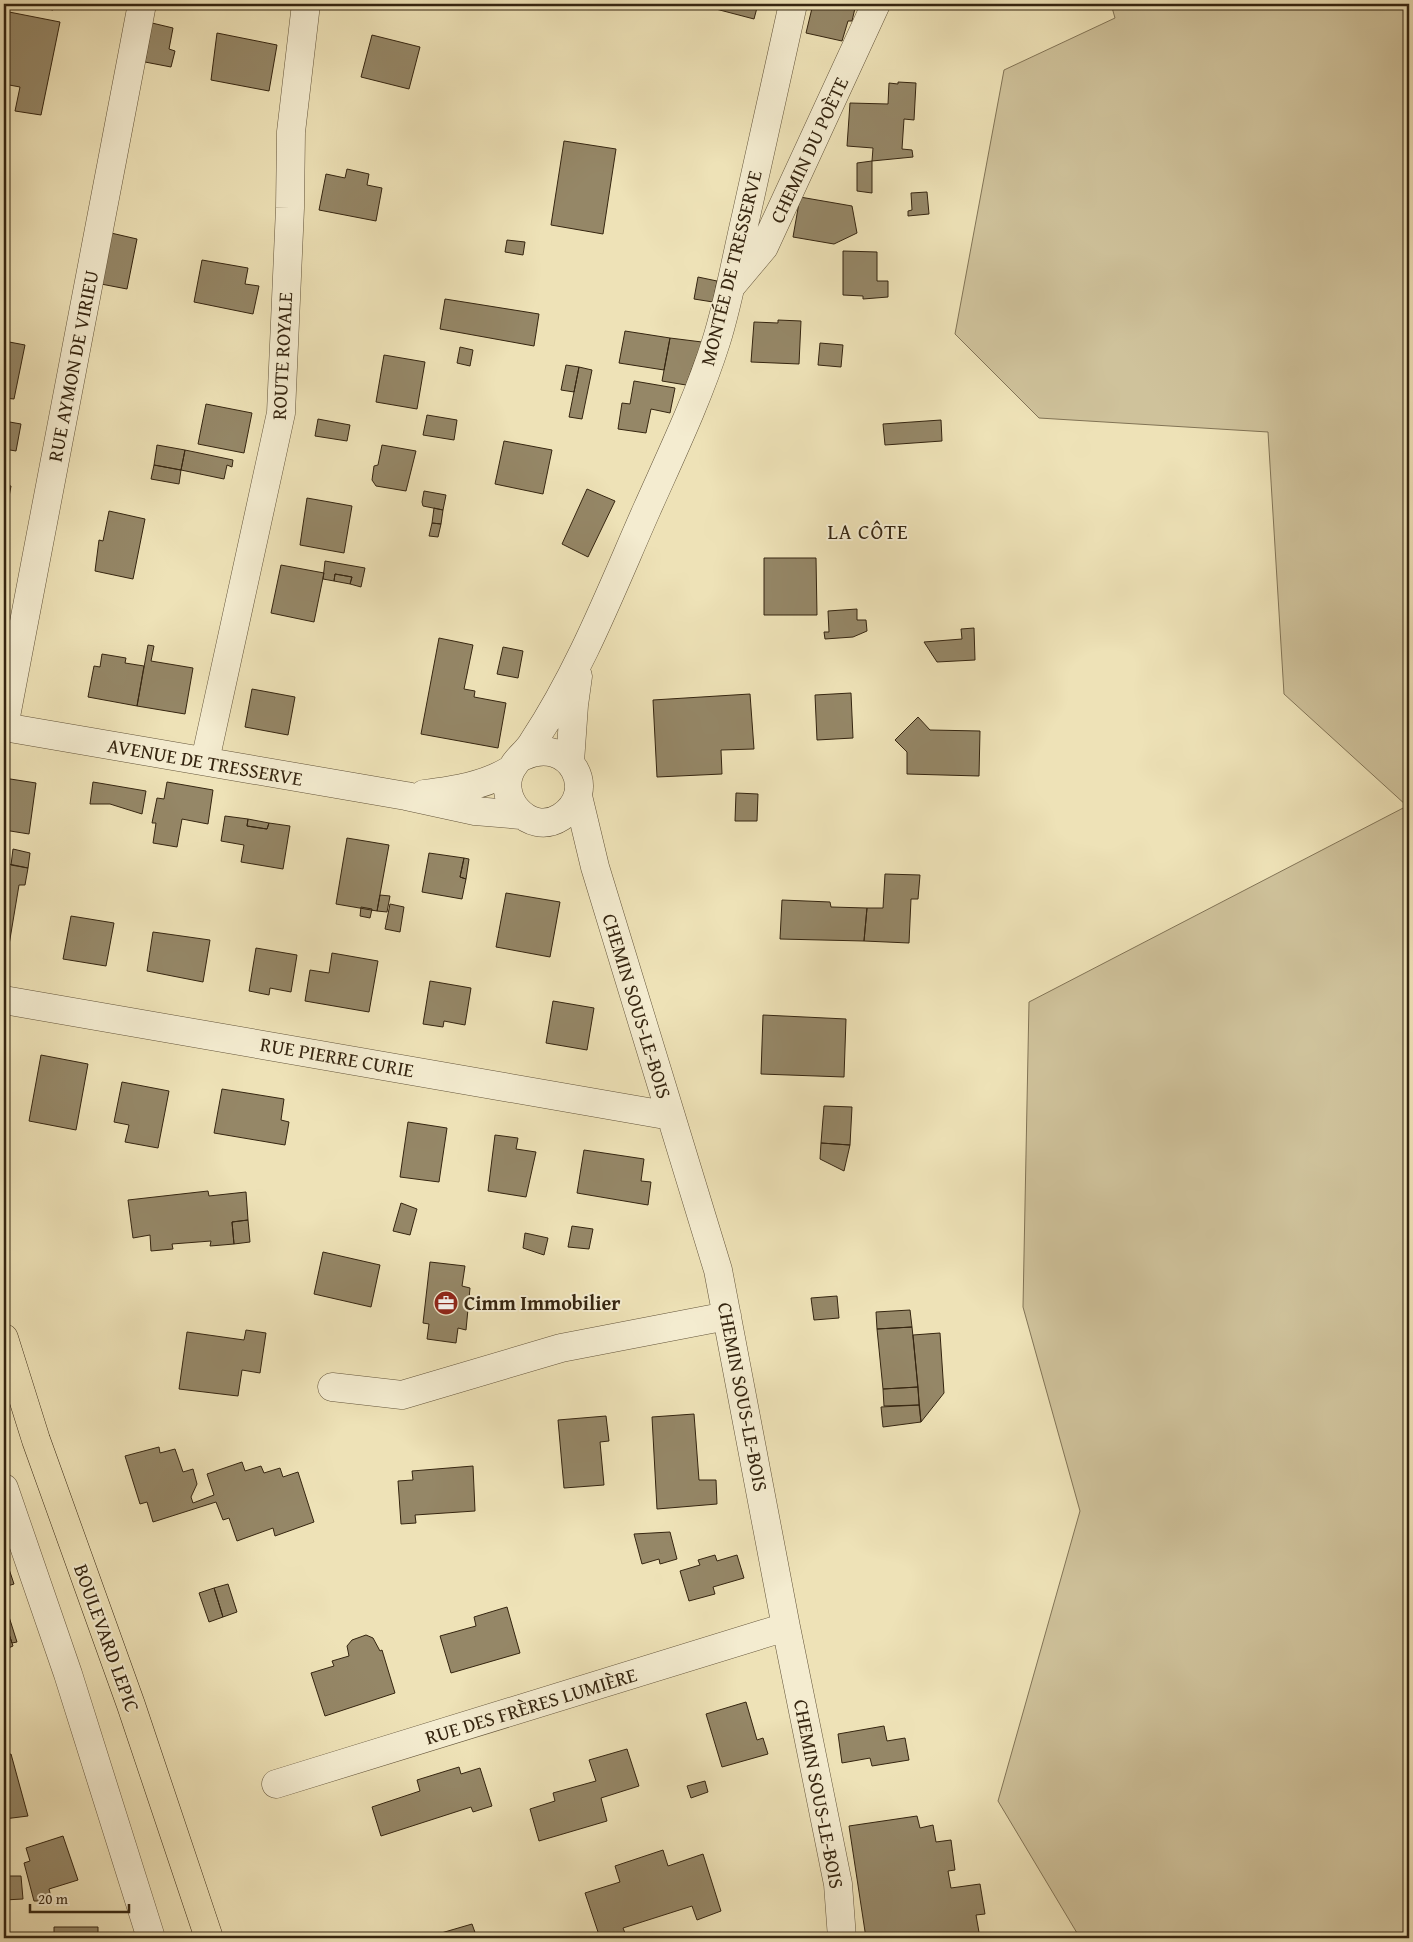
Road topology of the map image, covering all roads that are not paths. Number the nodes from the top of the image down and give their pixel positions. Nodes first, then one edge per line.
1 (142, 4) edge
2 (306, 4) edge
3 (794, 4) edge
4 (876, 4) edge
5 (730, 289) junction
6 (581, 660) junction
7 (4, 727) edge
8 (205, 761) junction
9 (570, 762) junction
10 (517, 763) junction
11 (406, 796) junction
12 (578, 796) junction
13 (533, 818) junction
14 (595, 867) junction
15 (4, 1000) edge
16 (671, 1116) junction
17 (727, 1316) junction
18 (4, 1338) edge
19 (332, 1387) dead end
20 (4, 1488) edge
21 (786, 1627) junction
22 (276, 1784) dead end
23 (151, 1938) edge
24 (209, 1938) edge
25 (842, 1938) edge

1 - 7 street, RUE AYMON DE VIRIEU
2 - 8 street, ROUTE ROYALE
3 - 5 street, MONTÉE DE TRESSERVE
4 - 5 street, CHEMIN DU POÈTE
5 - 6 street, MONTÉE DE TRESSERVE
6 - 9 street
6 - 10 street
7 - 8 street, AVENUE DE TRESSERVE
8 - 11 street, AVENUE DE TRESSERVE
9 - 10 street, AVENUE DE TRESSERVE
9 - 12 street
10 - 11 street, AVENUE DE TRESSERVE
10 - 13 street
11 - 13 street, AVENUE DE TRESSERVE
12 - 13 street, AVENUE DE TRESSERVE
12 - 14 street, CHEMIN SOUS-LE-BOIS
13 - 14 street, CHEMIN SOUS-LE-BOIS
14 - 16 street, CHEMIN SOUS-LE-BOIS
15 - 16 street, RUE PIERRE CURIE
16 - 17 street, CHEMIN SOUS-LE-BOIS
17 - 19 street
17 - 21 street, CHEMIN SOUS-LE-BOIS
18 - 24 main road, BOULEVARD LEPIC
20 - 23 street
21 - 22 street, RUE DES FRÈRES LUMIÈRE
21 - 25 street, CHEMIN SOUS-LE-BOIS

